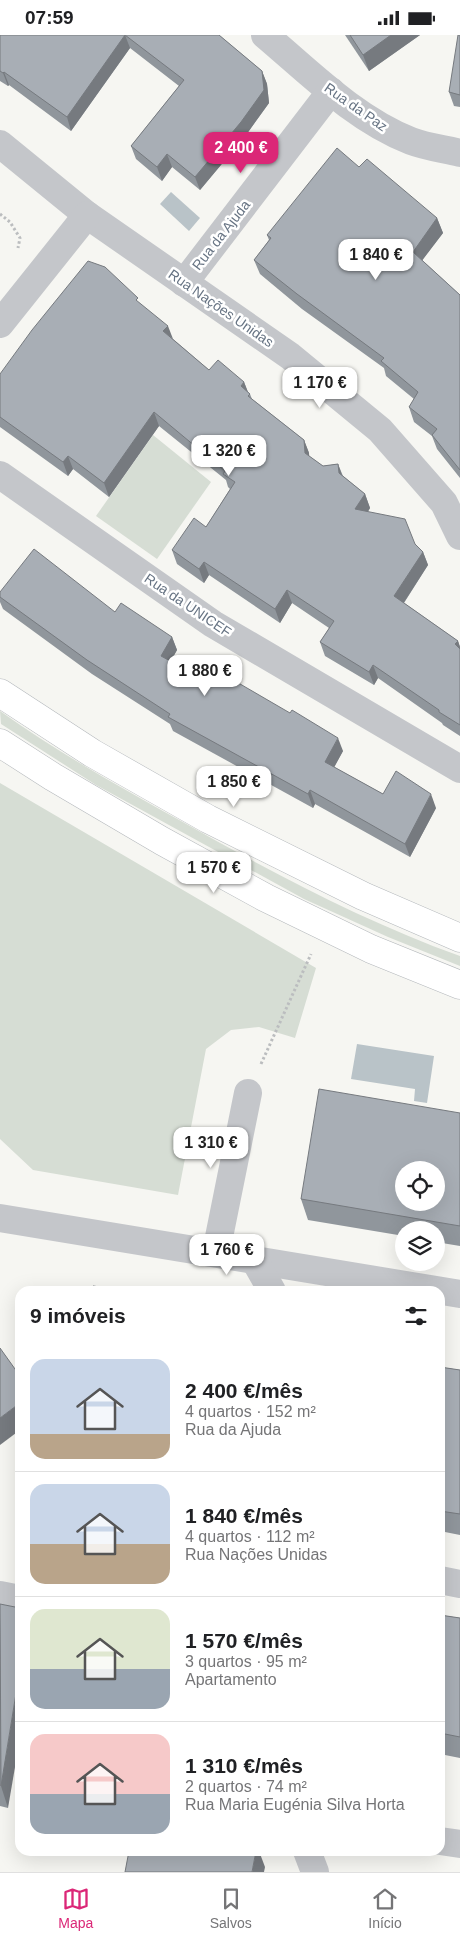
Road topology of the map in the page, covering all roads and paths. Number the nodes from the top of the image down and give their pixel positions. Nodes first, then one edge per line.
1 (265, 35) edge
2 (331, 91) junction
3 (0, 144) edge
4 (460, 153) edge
5 (0, 214) edge
6 (87, 215) junction
7 (17, 255) dead end
8 (184, 283) junction
9 (0, 324) edge
10 (0, 475) edge
11 (460, 536) edge
12 (0, 693) edge
13 (0, 743) edge
14 (460, 769) edge
15 (460, 938) edge
16 (311, 953) dead end
17 (460, 985) edge
18 (248, 1093) joint
19 (0, 1218) edge
20 (216, 1252) junction
21 (254, 1259) junction
22 (269, 1286) edge
23 (413, 1286) edge
24 (445, 1291) edge
25 (460, 1294) edge
26 (445, 1581) edge
27 (460, 1584) edge
28 (0, 1595) edge
29 (15, 1598) edge
30 (445, 1842) edge
31 (460, 1844) edge
32 (309, 1856) edge
33 (315, 1872) edge

1 - 2 street, Rua da Paz
2 - 4 street, Rua da Paz
2 - 8 street, Rua da Ajuda
3 - 6 street, Rua Nações Unidas
5 - 7 path
6 - 8 street, Rua Nações Unidas
6 - 9 street
8 - 11 street, Rua Nações Unidas
10 - 14 street, Rua da UNICEF
12 - 15 main road
13 - 17 main road
16 - 18 path
18 - 20 street
19 - 20 street
20 - 21 street
21 - 22 street
21 - 23 street
24 - 25 street
26 - 27 street
28 - 29 street
30 - 31 street
32 - 33 street

